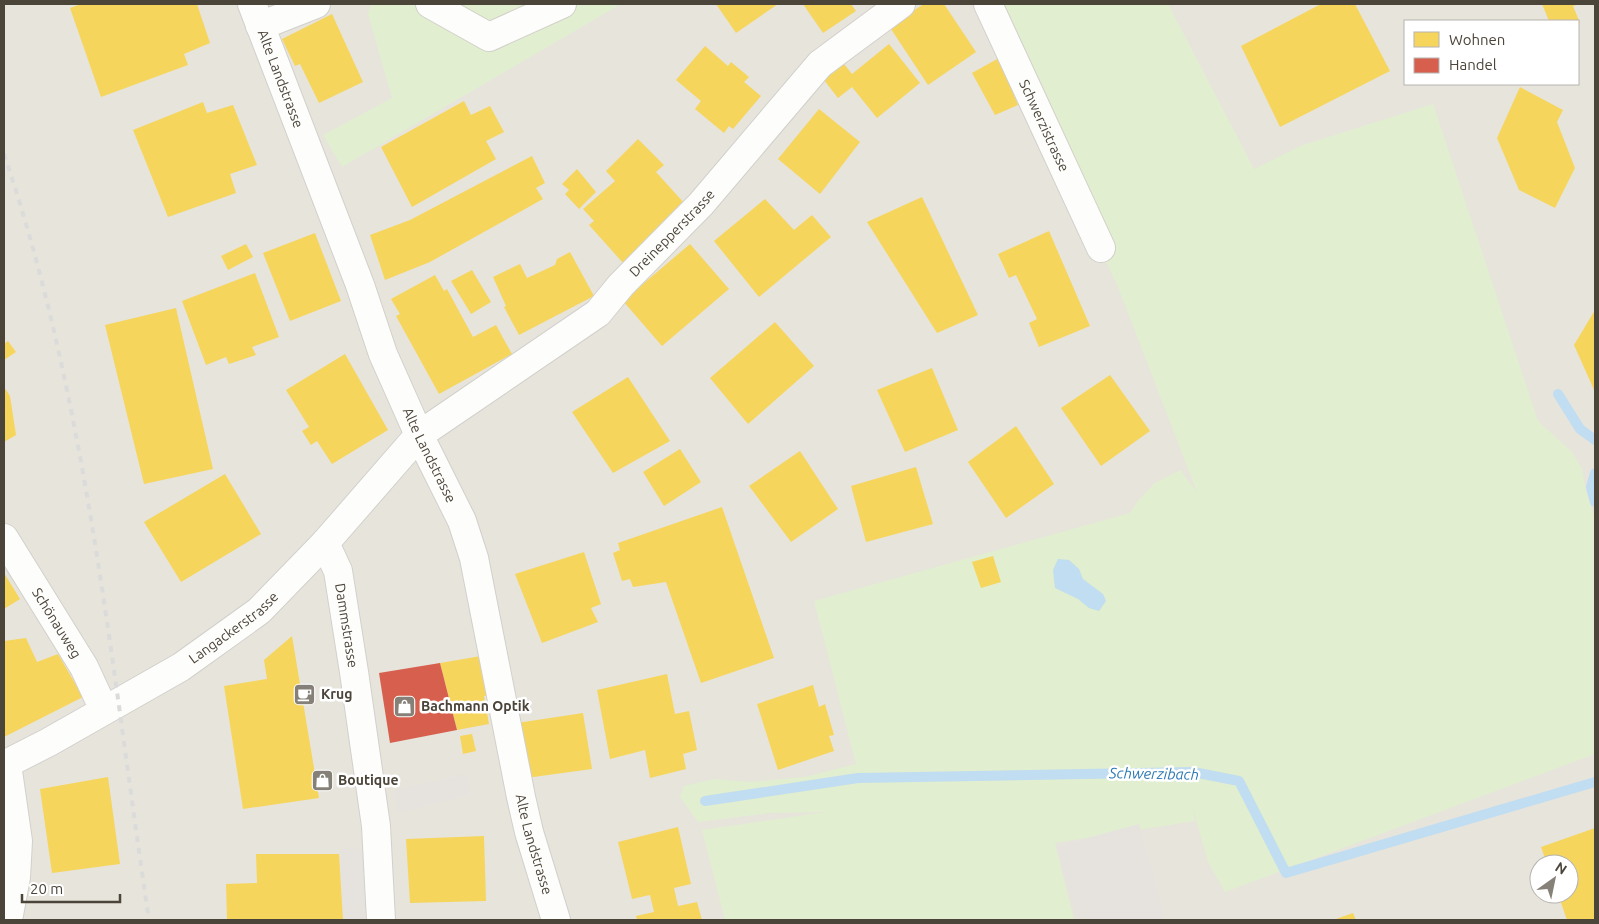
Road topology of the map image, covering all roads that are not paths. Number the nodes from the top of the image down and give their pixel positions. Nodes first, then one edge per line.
1 (316, 4) edge
2 (430, 4) edge
3 (562, 4) edge
4 (901, 4) edge
5 (988, 4) edge
6 (256, 15) edge
7 (1101, 248) dead end
8 (419, 435) junction
9 (4, 538) edge
10 (325, 542) junction
11 (104, 710) junction
12 (5, 765) edge
13 (8, 920) edge
14 (382, 920) edge
15 (556, 920) edge

1 - 6 street
2 - 3 street
4 - 8 street, Dreinepperstrasse
5 - 7 street, Schwerzistrasse
6 - 8 street, Alte Landstrasse
8 - 10 street, Langackerstrasse
8 - 15 street, Alte Landstrasse
9 - 11 street, Schönauweg
10 - 11 street, Langackerstrasse
10 - 14 street, Dammstrasse
11 - 12 street, Langackerstrasse
12 - 13 street

